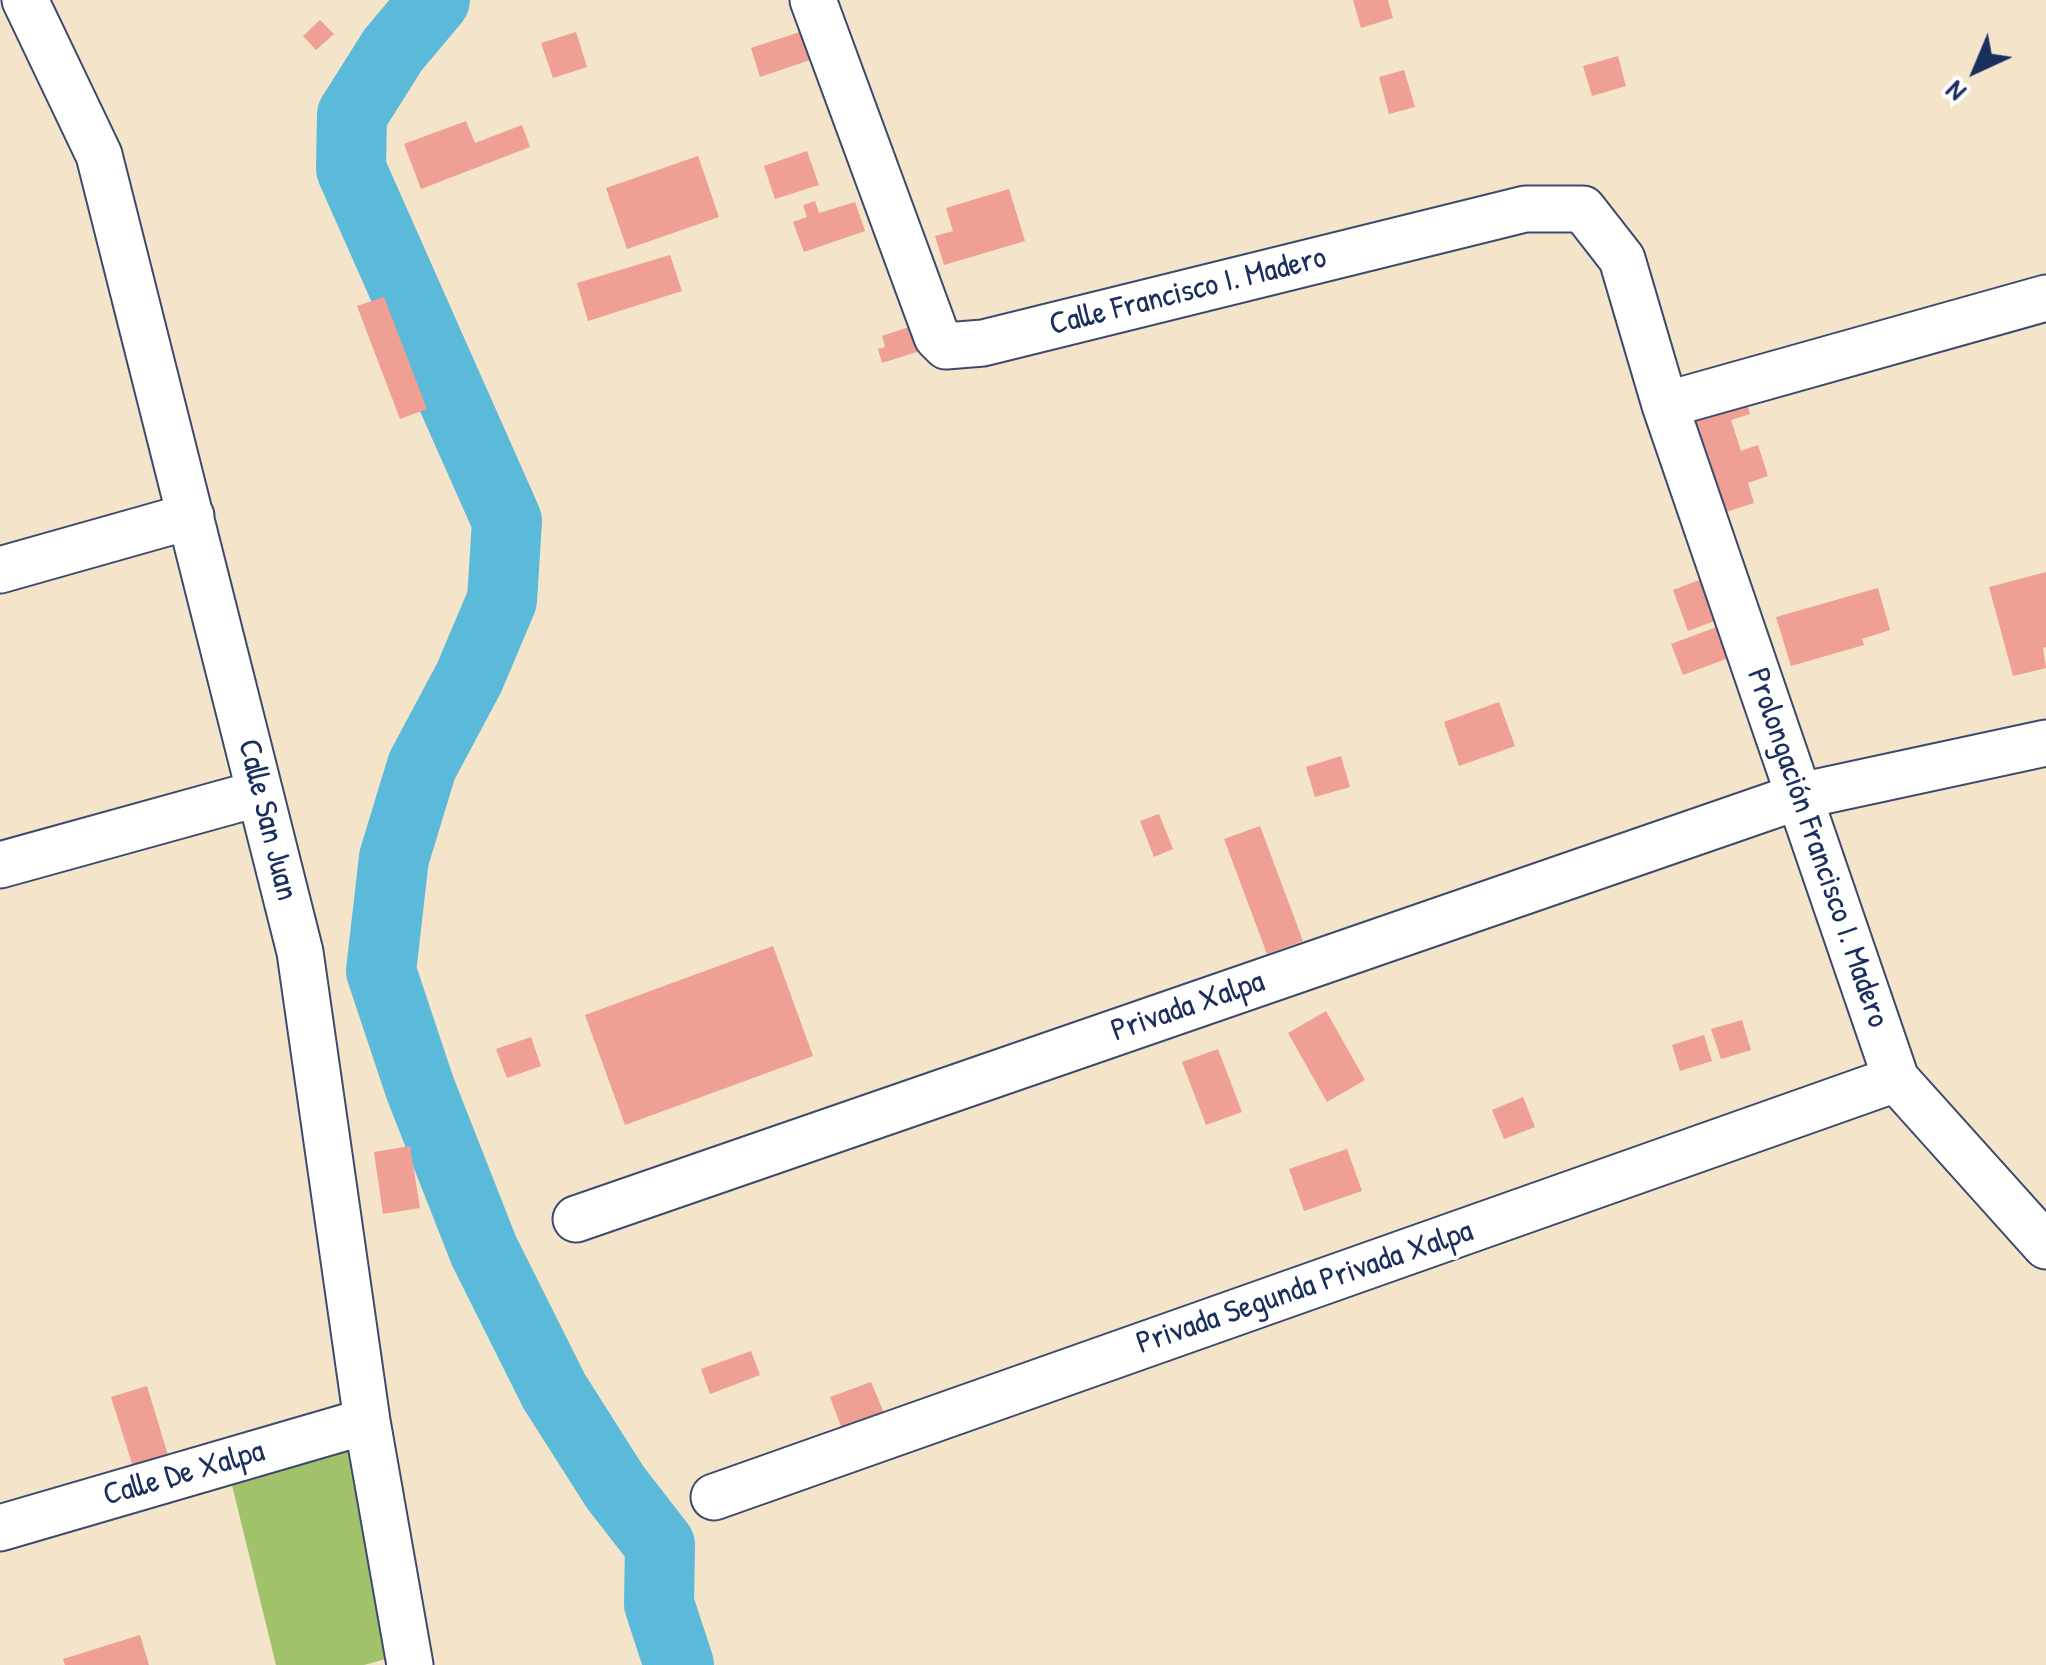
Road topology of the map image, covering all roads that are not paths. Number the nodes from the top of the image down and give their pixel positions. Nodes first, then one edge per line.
1 (26, 0) edge
2 (813, 0) edge
3 (2046, 298) edge
4 (1665, 405) junction
5 (191, 516) junction
6 (0, 570) edge
7 (2046, 742) edge
8 (260, 793) junction
9 (1800, 796) junction
10 (0, 865) edge
11 (1896, 1079) junction
12 (576, 1219) dead end
13 (2046, 1246) edge
14 (367, 1421) junction
15 (714, 1497) dead end
16 (0, 1528) edge
17 (410, 1665) edge

1 - 5 street, Calle San Juan
2 - 4 street, Calle Francisco I. Madero
3 - 4 street
4 - 9 street, Prolongación Francisco I. Madero
5 - 6 street
5 - 8 street, Calle San Juan
7 - 9 street, Privada Xalpa
8 - 10 street
8 - 14 street, Calle San Juan
9 - 11 street, Prolongación Francisco I. Madero
9 - 12 street, Privada Xalpa
11 - 13 street, Prolongación Francisco I. Madero
11 - 15 street, Privada Segunda Privada Xalpa
14 - 16 street, Calle De Xalpa
14 - 17 street, Calle San Juan

